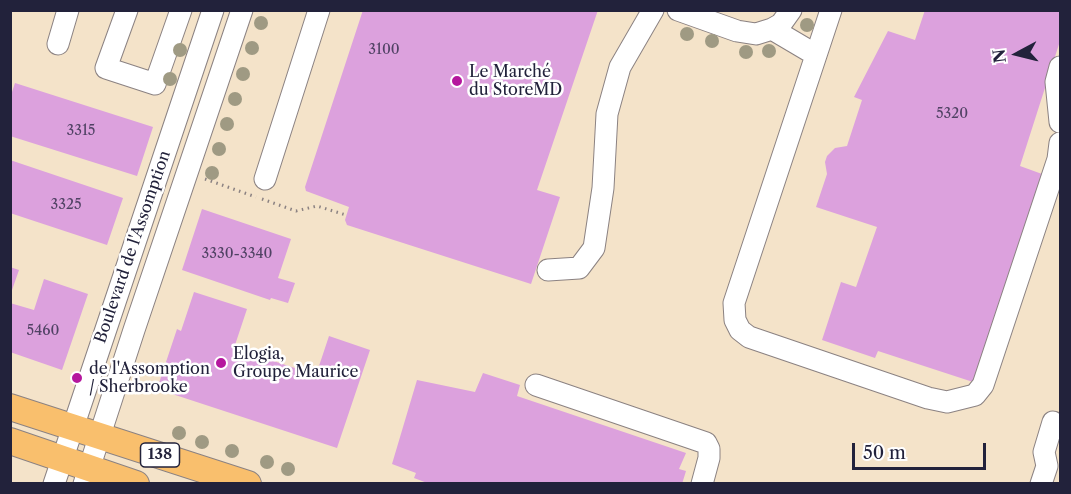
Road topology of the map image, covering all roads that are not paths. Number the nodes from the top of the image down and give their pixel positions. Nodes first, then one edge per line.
1 (68, 10) edge
2 (127, 10) edge
3 (181, 10) edge
4 (213, 10) edge
5 (242, 10) edge
6 (320, 10) edge
7 (652, 10) edge
8 (678, 10) edge
9 (791, 10) edge
10 (831, 10) edge
11 (772, 29) junction
12 (58, 44) dead end
13 (816, 55) junction
14 (1060, 68) edge
15 (1060, 122) edge
16 (1060, 143) edge
17 (265, 179) dead end
18 (548, 270) dead end
19 (108, 322) junction
20 (134, 330) junction
21 (536, 385) dead end
22 (10, 407) edge
23 (1053, 422) dead end
24 (72, 427) junction
25 (99, 436) junction
26 (10, 441) edge
27 (1060, 443) edge
28 (62, 459) junction
29 (1044, 475) edge
30 (87, 476) edge
31 (54, 483) edge
32 (136, 483) edge
33 (248, 483) edge
34 (702, 483) edge

1 - 12 street
2 - 3 street
4 - 19 street, Boulevard de l'Assomption
5 - 20 street, Boulevard de l'Assomption
6 - 17 street
7 - 18 street
8 - 11 street
9 - 11 street
10 - 13 street
11 - 13 street
13 - 16 street
14 - 15 street
19 - 20 street
19 - 24 street, Boulevard de l'Assomption
20 - 25 street, Boulevard de l'Assomption
21 - 34 street
22 - 24 main road, 138
23 - 29 street
24 - 25 main road, 138
24 - 28 street, Boulevard de l'Assomption
25 - 30 street, Boulevard de l'Assomption
25 - 33 main road, 138
26 - 28 main road, 138
27 - 29 street
28 - 30 main road, 138
28 - 31 street, Boulevard de l'Assomption
30 - 32 main road, 138

